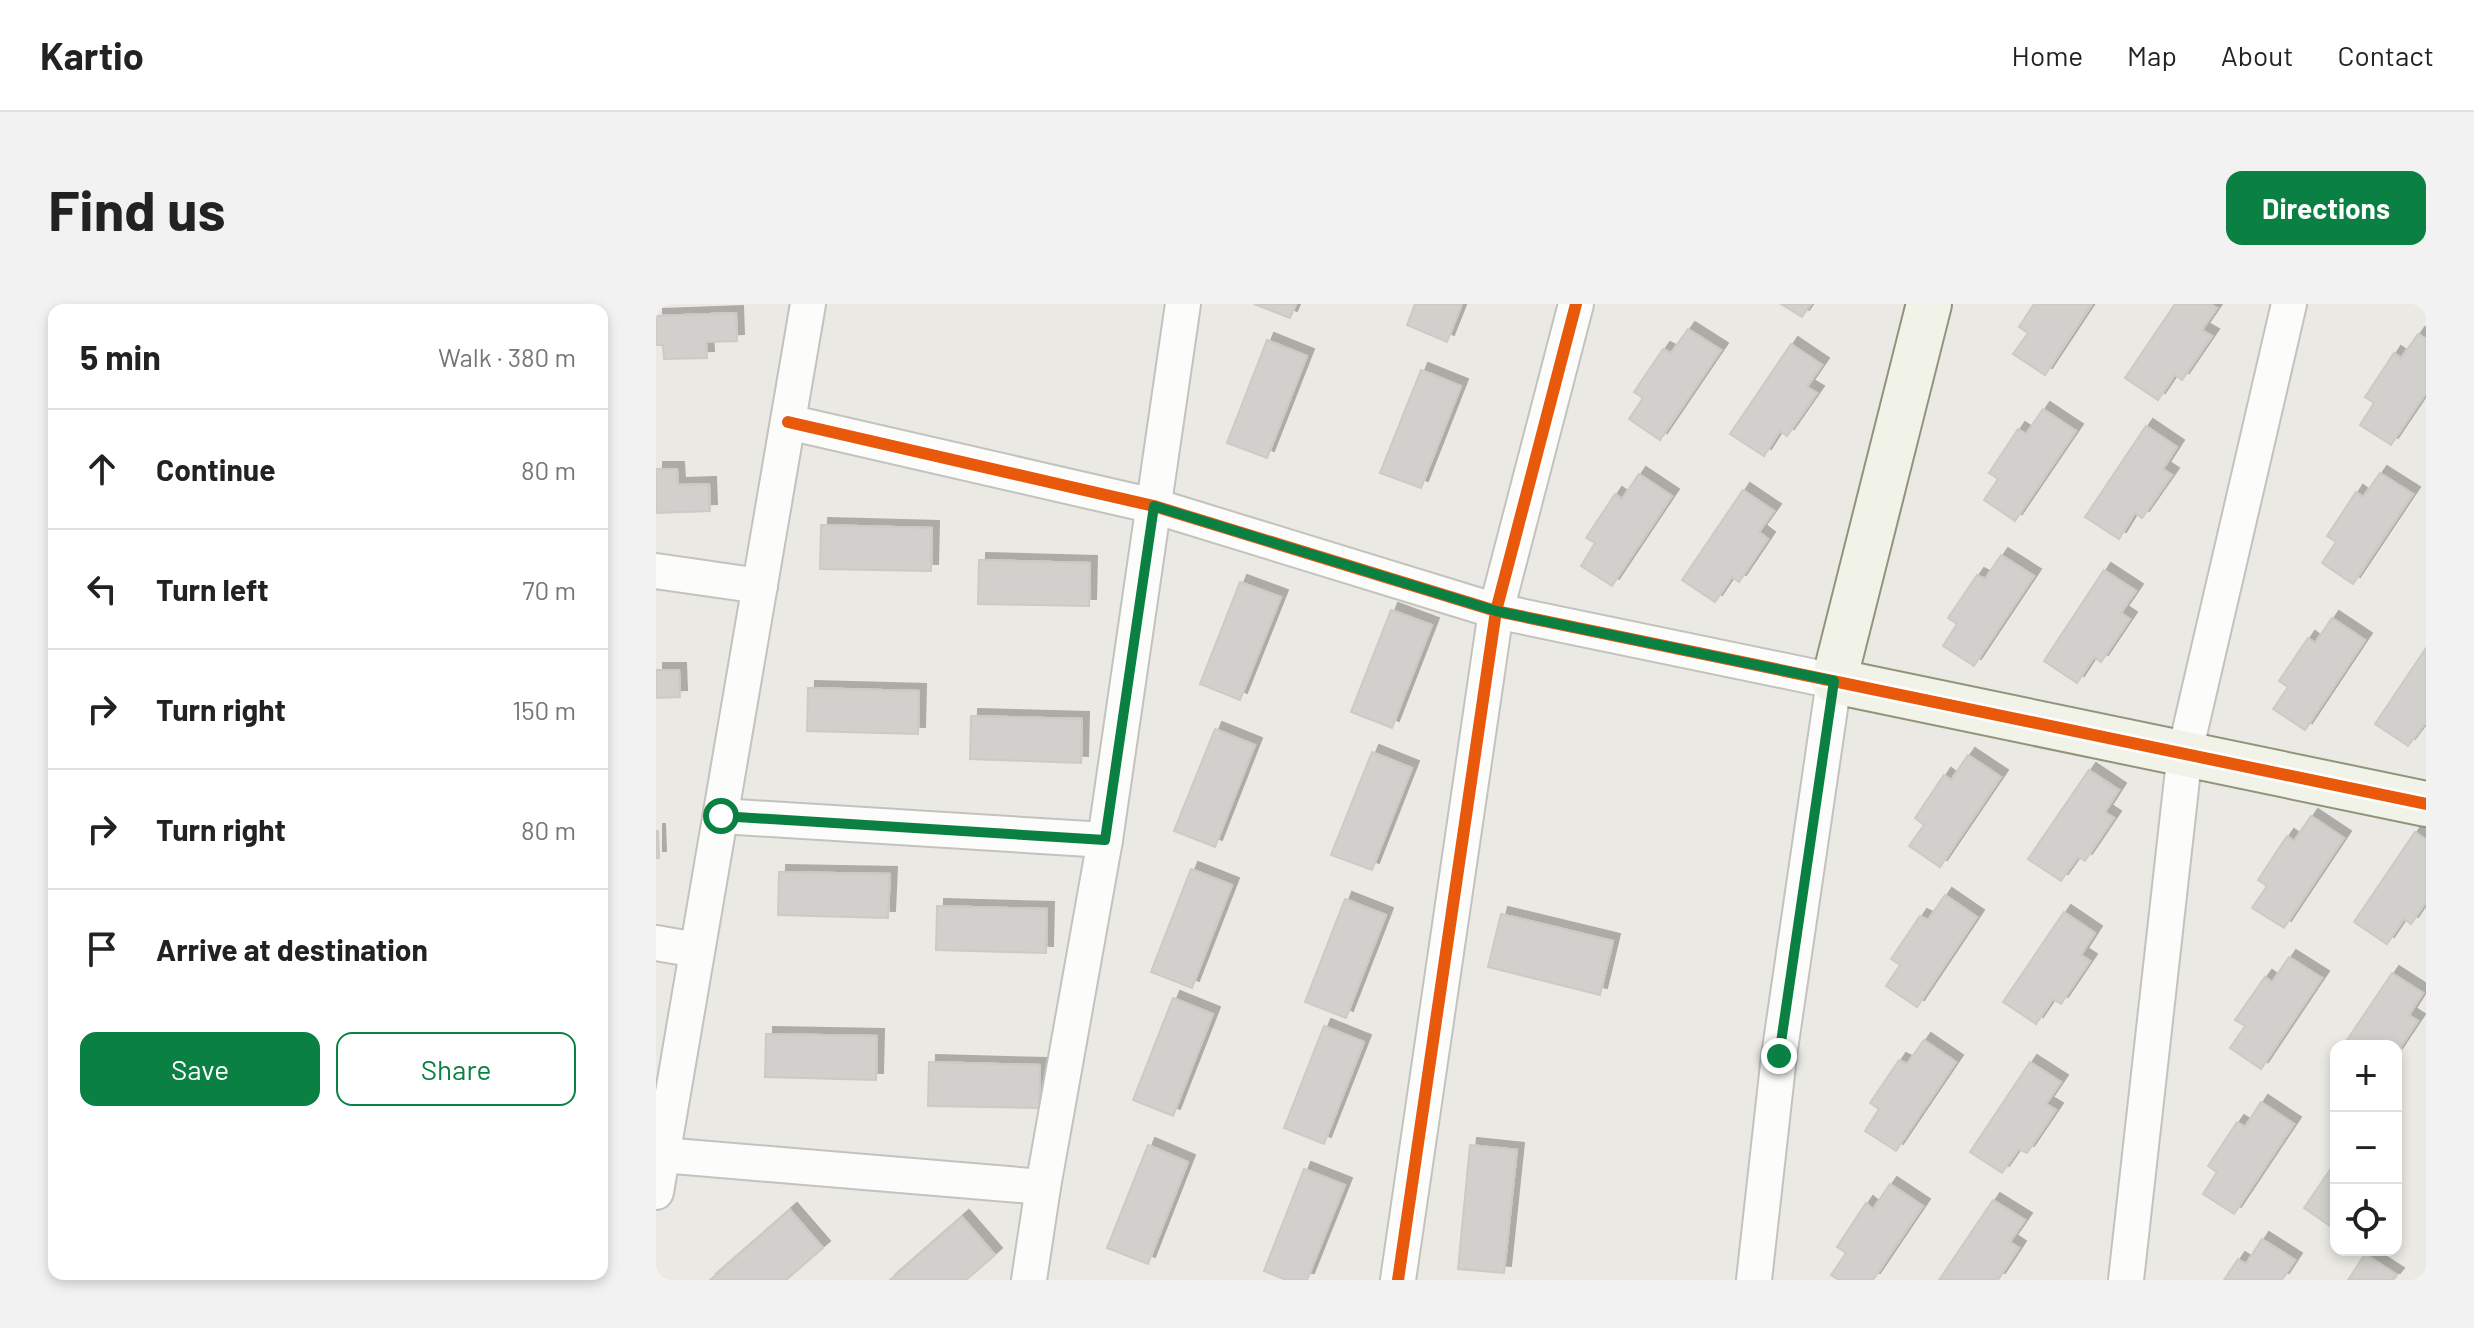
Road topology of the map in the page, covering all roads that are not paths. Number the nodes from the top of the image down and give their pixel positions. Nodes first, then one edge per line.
1 (808, 304) edge
2 (1183, 304) edge
3 (1576, 304) edge
4 (1929, 304) edge
5 (2289, 304) edge
6 (788, 422) junction
7 (1154, 506) junction
8 (656, 571) edge
9 (760, 586) junction
10 (1496, 611) junction
11 (1834, 681) junction
12 (2185, 752) junction
13 (2426, 804) edge
14 (721, 816) junction
15 (1105, 840) junction
16 (656, 943) edge
17 (697, 950) junction
18 (662, 1155) junction
19 (1043, 1187) junction
20 (656, 1192) edge
21 (1029, 1280) edge
22 (1398, 1280) edge
23 (1754, 1280) edge
24 (2126, 1280) edge

1 - 6 street
2 - 7 street
3 - 10 street
4 - 11 street
5 - 12 street
6 - 7 street
6 - 9 street
7 - 10 street
7 - 15 street
8 - 9 street
9 - 14 street
10 - 11 street
10 - 22 street
11 - 12 street
11 - 23 street
12 - 13 street
12 - 24 street
14 - 15 street
14 - 17 street
15 - 19 street
16 - 17 street
17 - 18 street
18 - 19 street
18 - 20 street
19 - 21 street

